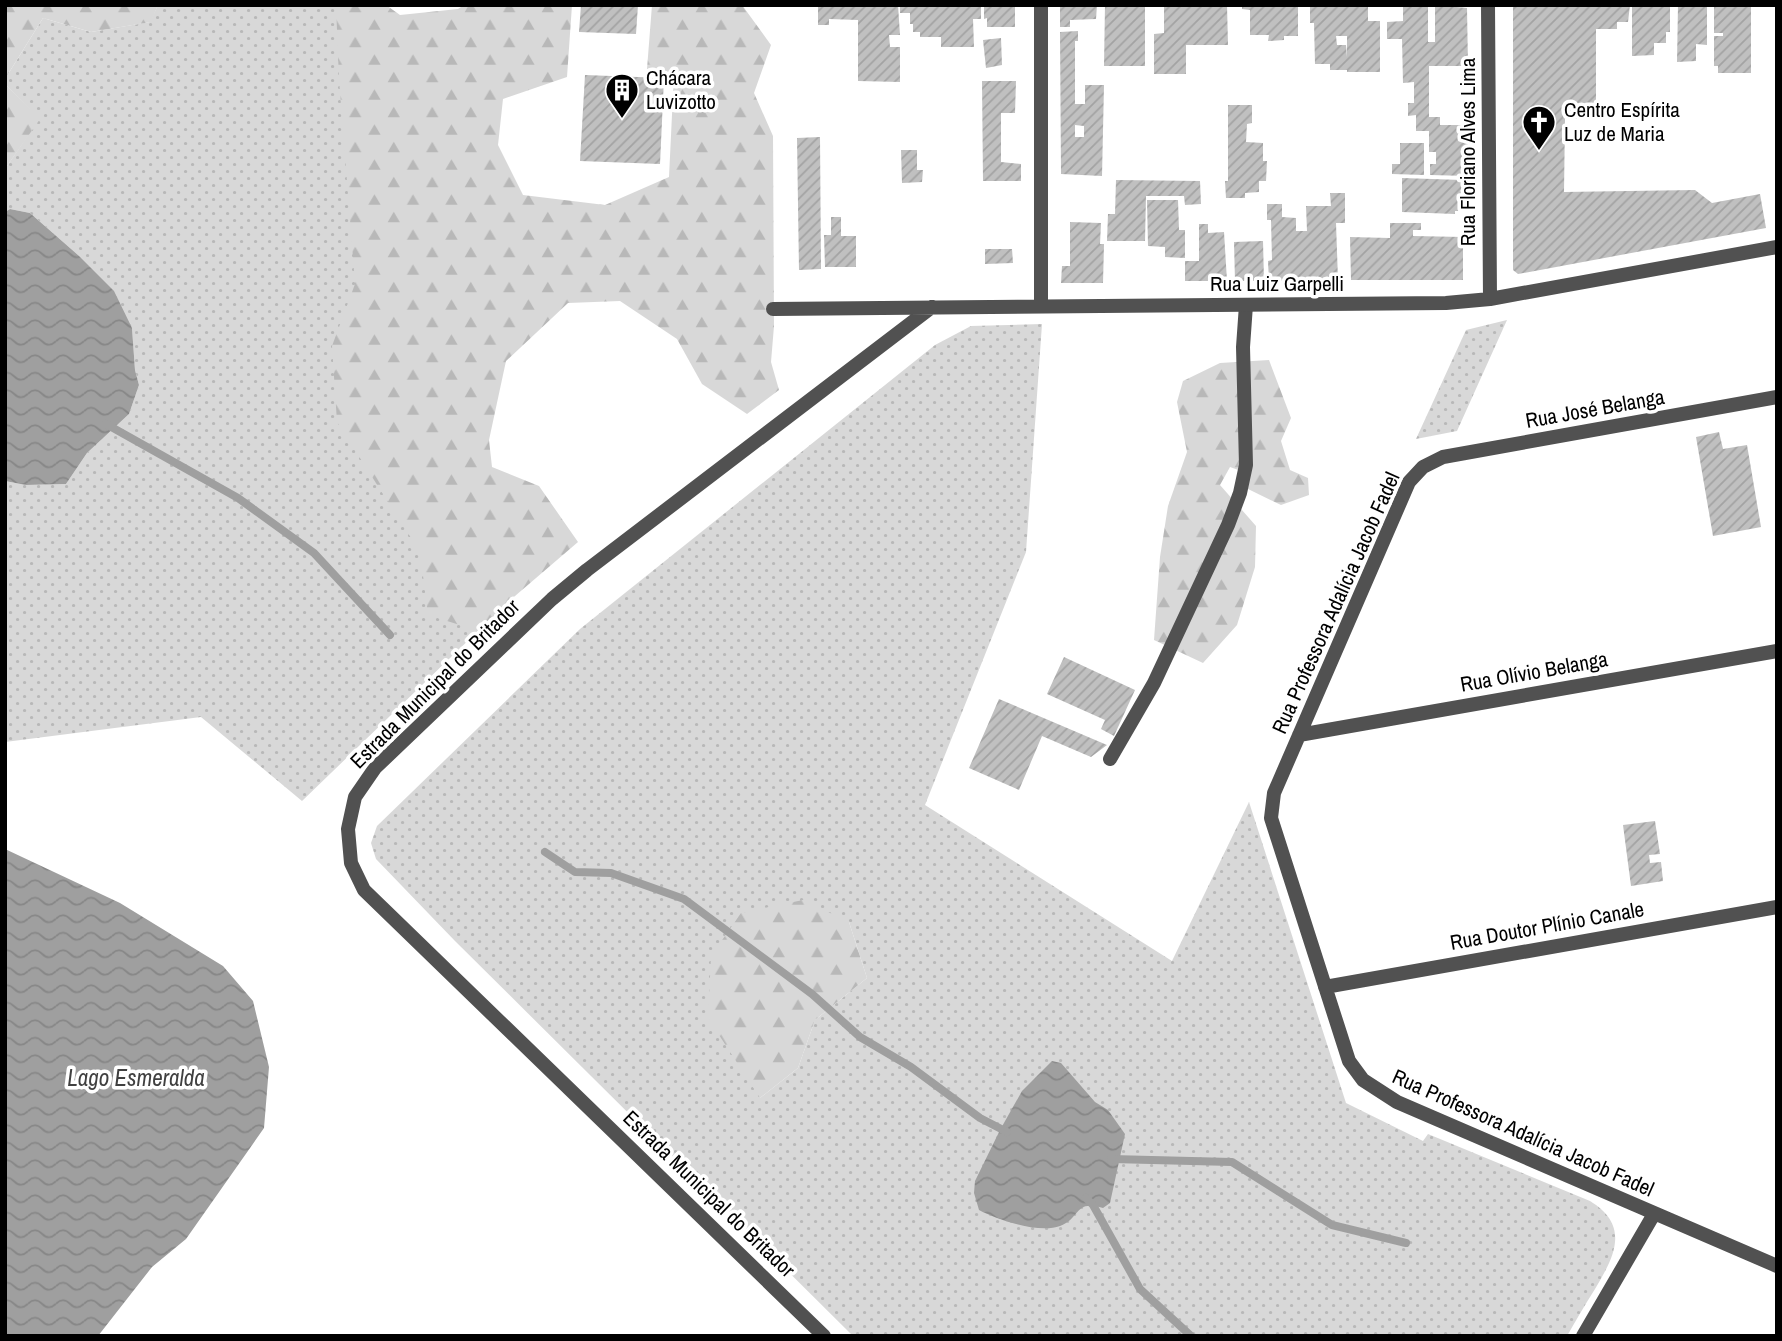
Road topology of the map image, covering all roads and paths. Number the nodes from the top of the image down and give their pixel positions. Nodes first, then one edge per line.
1 (1041, 5) edge
2 (1488, 5) edge
3 (1777, 247) edge
4 (1490, 299) junction
5 (1246, 305) junction
6 (1041, 306) junction
7 (932, 307) junction
8 (774, 310) dead end
9 (1777, 397) edge
10 (1423, 467) joint
11 (1777, 651) edge
12 (1299, 735) junction
13 (1110, 759) dead end
14 (1777, 907) edge
15 (1325, 987) junction
16 (1654, 1214) junction
17 (1777, 1266) edge
18 (824, 1336) edge
19 (1583, 1336) edge

1 - 6 street
2 - 4 street, Rua Floriano Alves Lima
3 - 4 street, Rua Luiz Garpelli
4 - 5 street, Rua Luiz Garpelli
5 - 6 street, Rua Luiz Garpelli
5 - 13 street
6 - 7 street, Rua Luiz Garpelli
7 - 8 street, Rua Luiz Garpelli
7 - 18 street, Estrada Municipal do Britador
9 - 10 street, Rua José Belanga
10 - 12 street, Rua Professora Adalícia Jacob Fadel
11 - 12 street, Rua Olívio Belanga
12 - 15 street, Rua Professora Adalícia Jacob Fadel
14 - 15 street, Rua Doutor Plínio Canale
15 - 16 street, Rua Professora Adalícia Jacob Fadel
16 - 17 street, Rua Professora Adalícia Jacob Fadel
16 - 19 street

